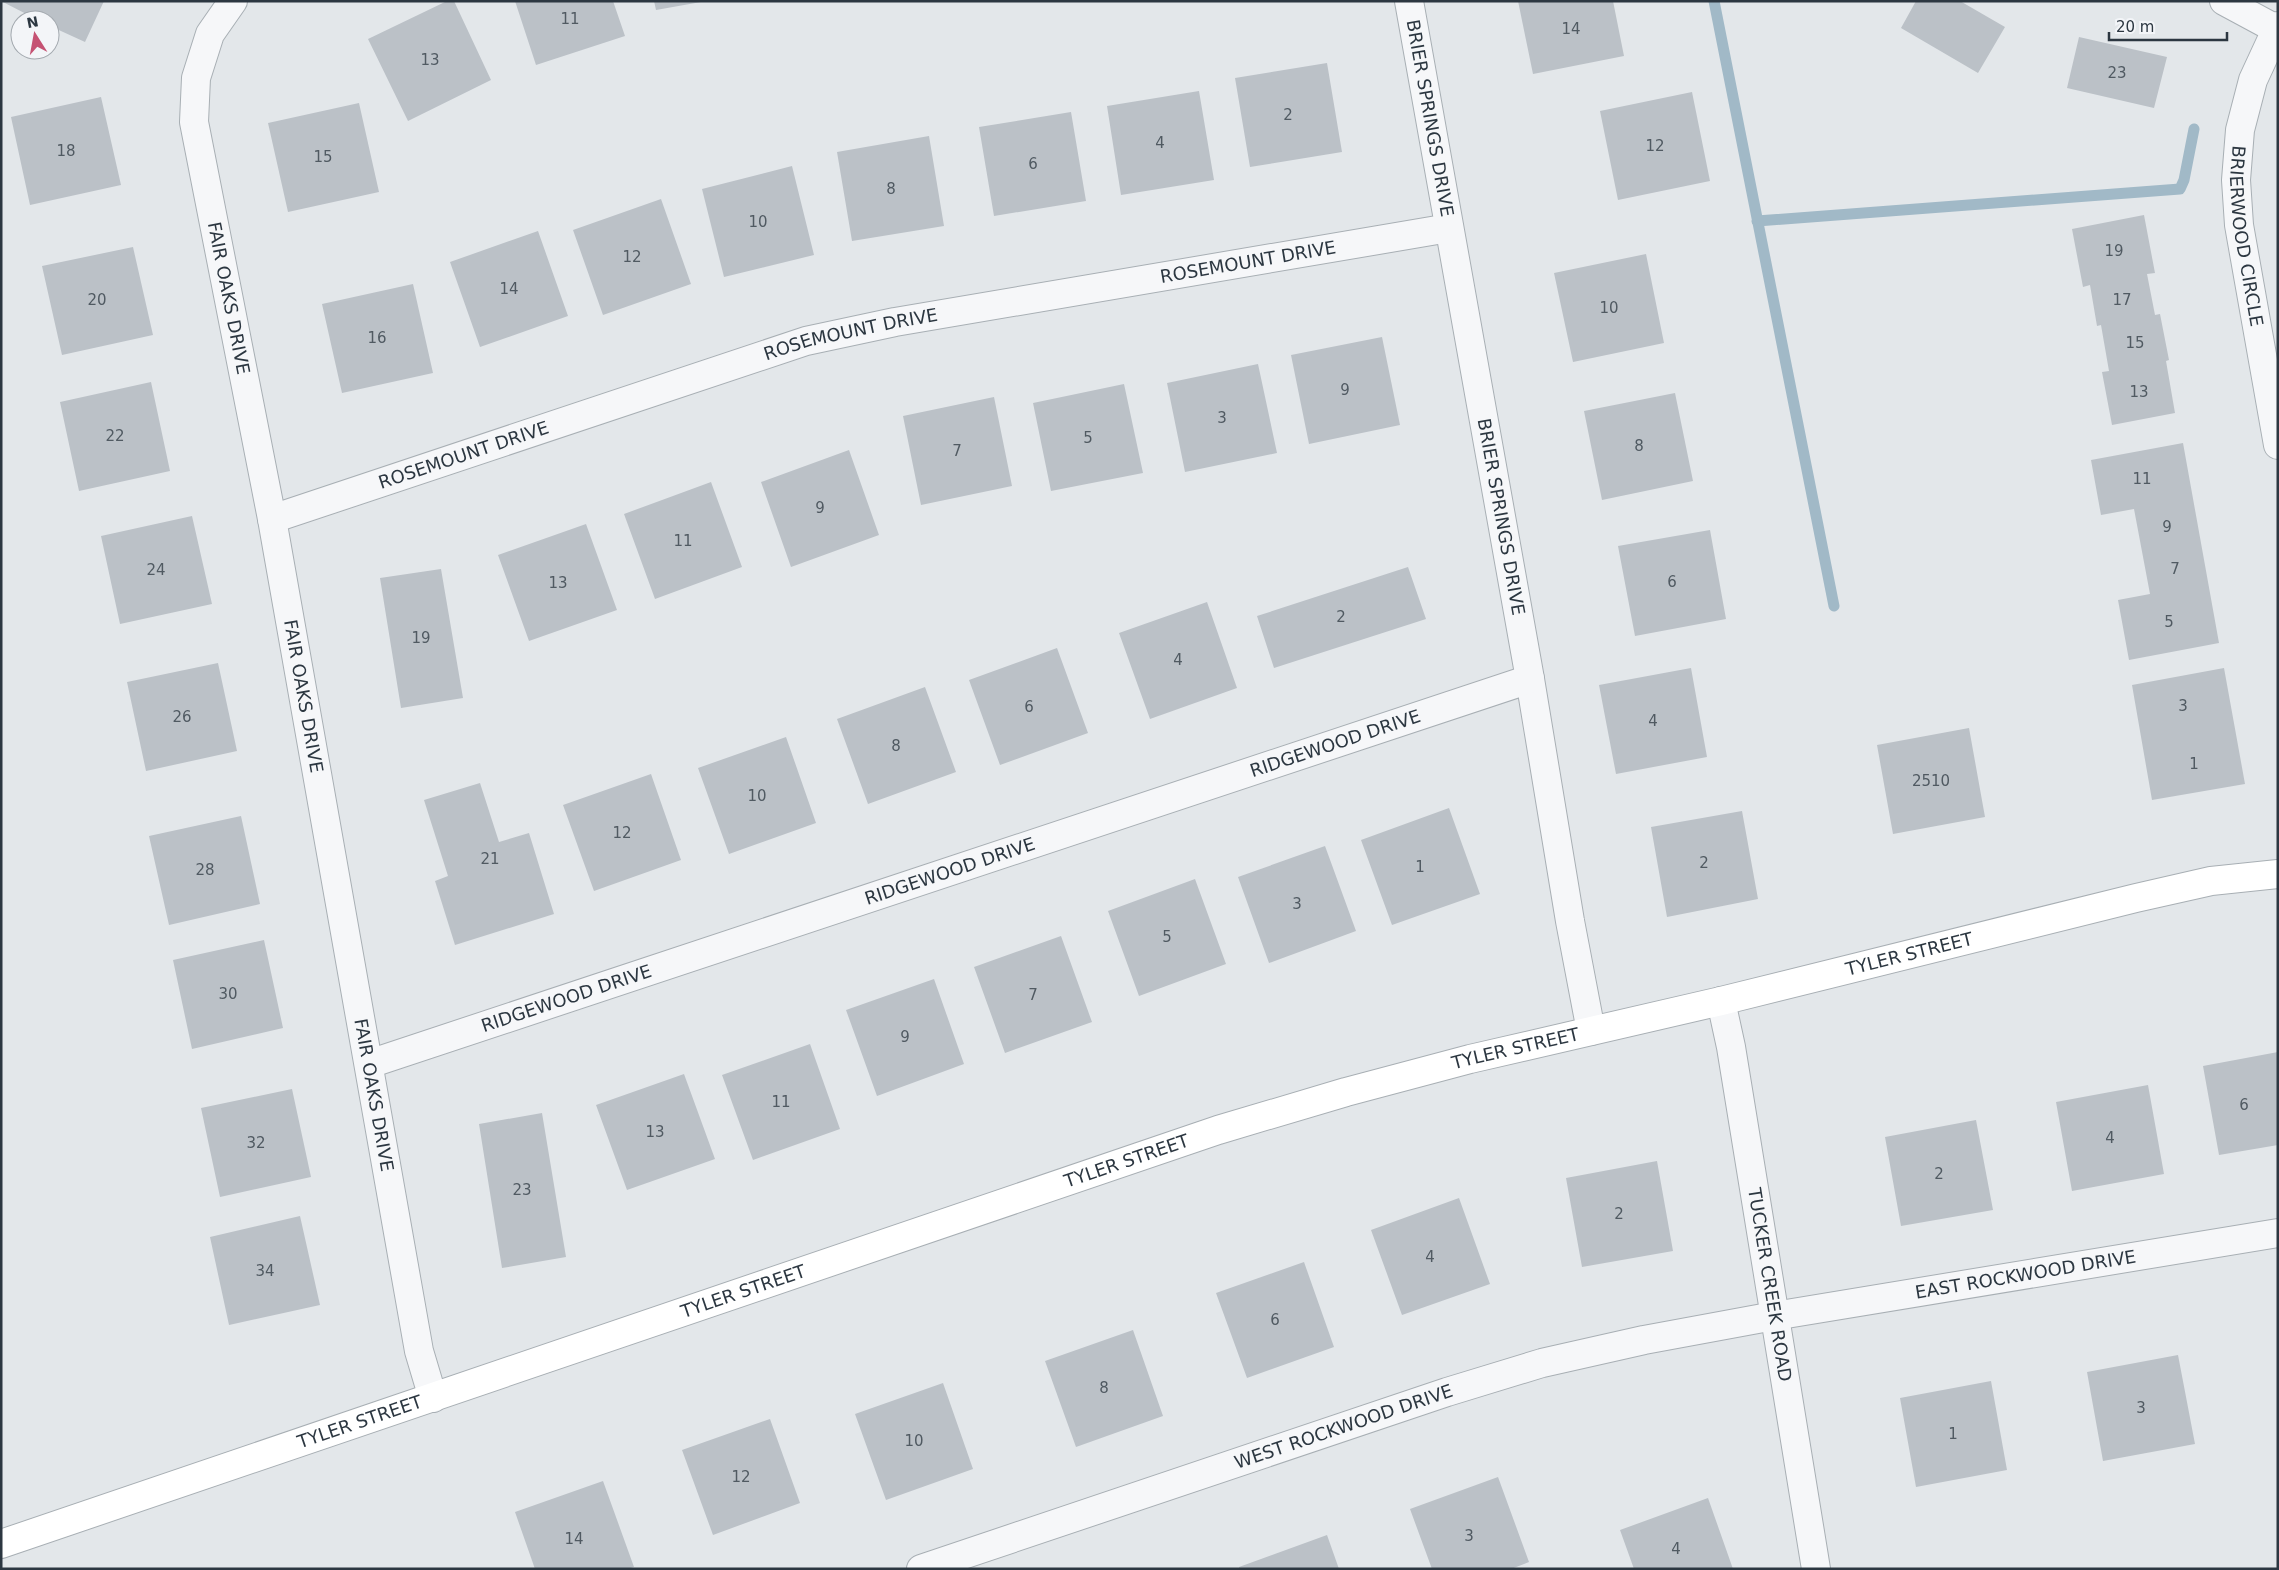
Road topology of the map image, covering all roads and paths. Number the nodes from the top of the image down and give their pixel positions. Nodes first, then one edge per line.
1 (233, 1) edge
2 (1408, 1) edge
3 (2224, 1) edge
4 (2277, 28) edge
5 (1449, 228) junction
6 (2278, 445) edge
7 (272, 520) junction
8 (1530, 679) junction
9 (2278, 874) edge
10 (1720, 1001) junction
11 (1591, 1031) junction
12 (369, 1064) junction
13 (2278, 1233) edge
14 (1774, 1316) junction
15 (433, 1398) junction
16 (1, 1544) edge
17 (921, 1569) edge
18 (1816, 1569) edge

1 - 7 street, FAIR OAKS DRIVE
2 - 5 street, BRIER SPRINGS DRIVE
3 - 4 street, BRIERWOOD CIRCLE
4 - 6 street, BRIERWOOD CIRCLE
5 - 7 street, ROSEMOUNT DRIVE
5 - 8 street, BRIER SPRINGS DRIVE
7 - 12 street, FAIR OAKS DRIVE
8 - 11 street, BRIER SPRINGS DRIVE
8 - 12 street, RIDGEWOOD DRIVE
9 - 10 street, TYLER STREET
10 - 11 street, TYLER STREET
10 - 14 street, TUCKER CREEK ROAD
11 - 15 street, TYLER STREET
12 - 15 street, FAIR OAKS DRIVE
13 - 14 street, EAST ROCKWOOD DRIVE
14 - 17 street, WEST ROCKWOOD DRIVE
14 - 18 street, TUCKER CREEK ROAD
15 - 16 street, TYLER STREET

